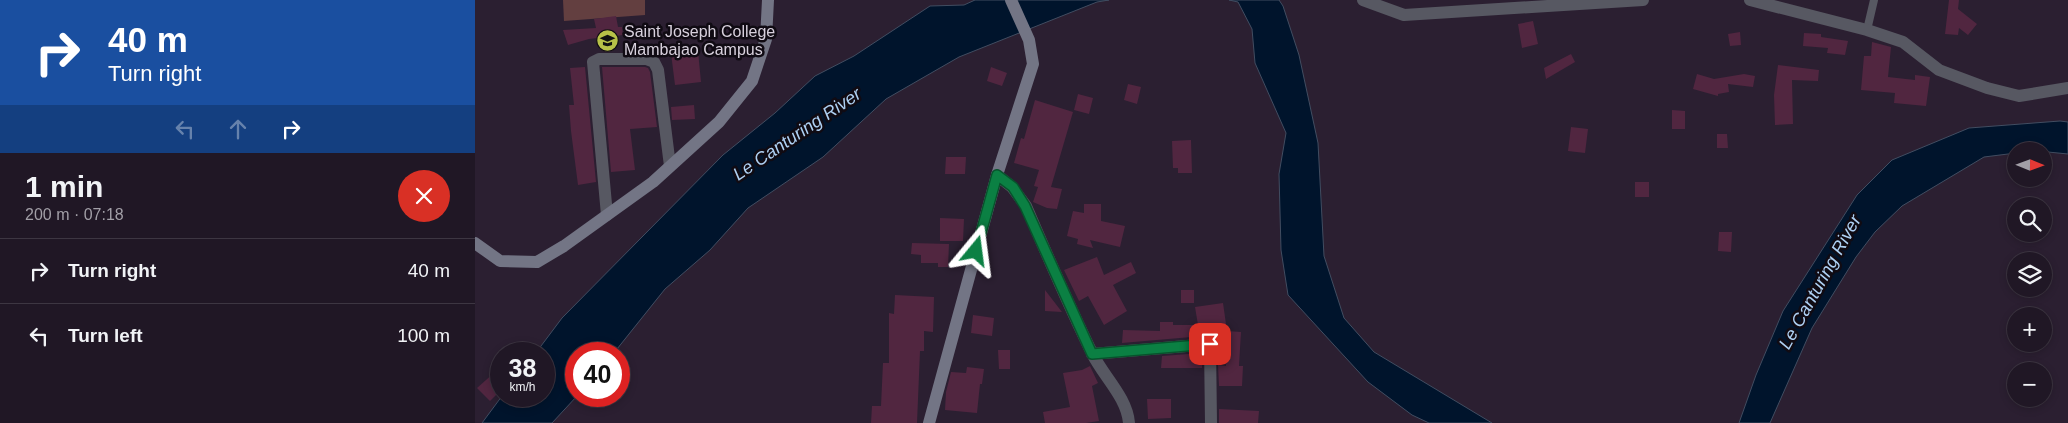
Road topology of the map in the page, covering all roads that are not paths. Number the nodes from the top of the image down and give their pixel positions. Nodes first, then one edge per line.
1 (768, 0) edge
2 (1011, 0) edge
3 (1363, 0) edge
4 (1643, 0) edge
5 (1750, 0) edge
6 (1874, 0) edge
7 (1867, 30) junction
8 (2068, 88) edge
9 (670, 166) junction
10 (997, 175) junction
11 (607, 215) junction
12 (475, 243) edge
13 (1092, 354) junction
14 (929, 423) edge
15 (1129, 423) edge
16 (1211, 423) edge

1 - 9 street
2 - 10 street
3 - 4 street
5 - 7 street
6 - 7 lane
7 - 8 street
9 - 11 street
9 - 11 street
10 - 13 street
10 - 14 street
11 - 12 street
13 - 15 street
13 - 16 street

